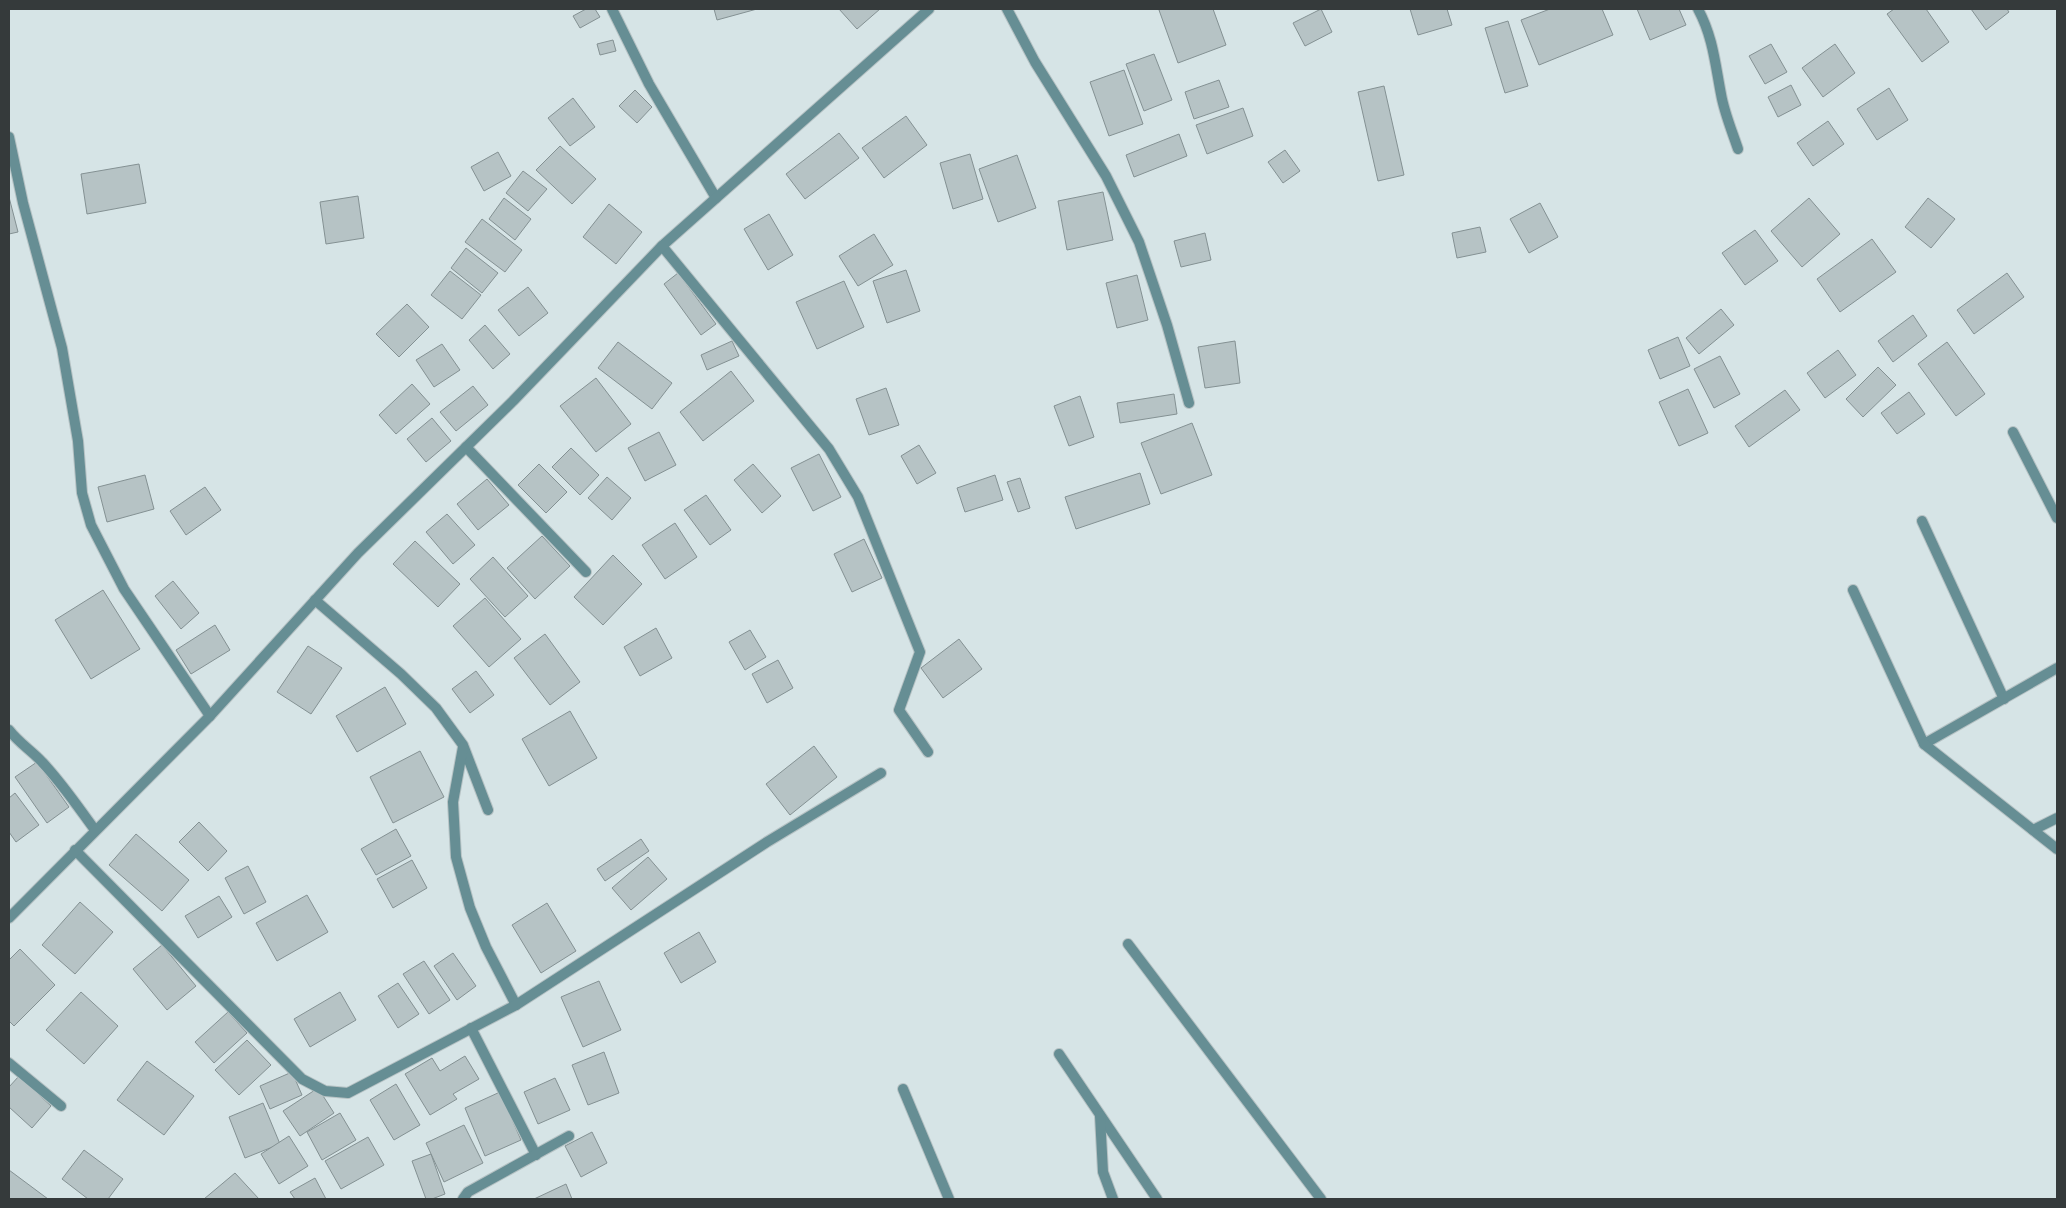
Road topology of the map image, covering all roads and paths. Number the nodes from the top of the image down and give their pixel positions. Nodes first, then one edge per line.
1 (612, 9) edge
2 (929, 9) edge
3 (1007, 9) edge
4 (1698, 9) edge
5 (9, 137) edge
6 (1738, 149) dead end
7 (716, 198) junction
8 (662, 246) junction
9 (1189, 403) dead end
10 (2013, 432) dead end
11 (466, 447) junction
12 (2057, 518) edge
13 (1922, 521) dead end
14 (586, 572) dead end
15 (1853, 590) dead end
16 (315, 600) junction
17 (2057, 668) edge
18 (2004, 699) junction
19 (210, 716) junction
20 (9, 730) edge
21 (1924, 744) junction
22 (463, 745) junction
23 (928, 752) dead end
24 (881, 773) dead end
25 (488, 810) dead end
26 (2057, 818) edge
27 (95, 830) junction
28 (2033, 830) junction
29 (2057, 849) edge
30 (75, 850) junction
31 (9, 918) edge
32 (1128, 944) dead end
33 (516, 1006) junction
34 (471, 1028) junction
35 (1059, 1054) dead end
36 (9, 1063) edge
37 (903, 1090) dead end
38 (61, 1106) dead end
39 (1100, 1115) junction
40 (570, 1136) dead end
41 (536, 1155) junction
42 (463, 1199) edge
43 (949, 1199) edge
44 (1113, 1199) edge
45 (1157, 1199) edge
46 (1321, 1199) edge

1 - 7 street
2 - 7 street
3 - 9 street
4 - 6 street
5 - 19 street
7 - 8 street
8 - 11 street
8 - 23 street
10 - 12 street
11 - 14 street
11 - 16 street
13 - 18 street
15 - 21 street
16 - 19 street
16 - 22 street
17 - 18 street
18 - 21 street
19 - 27 street
20 - 27 street
21 - 28 street
22 - 25 street
22 - 33 street
24 - 33 street
26 - 28 street
27 - 30 street
28 - 29 street
30 - 31 street
30 - 34 street
32 - 46 street
33 - 34 street
34 - 41 street
35 - 39 street
36 - 38 street
37 - 43 street
39 - 44 street
39 - 45 street
40 - 41 street
41 - 42 street

